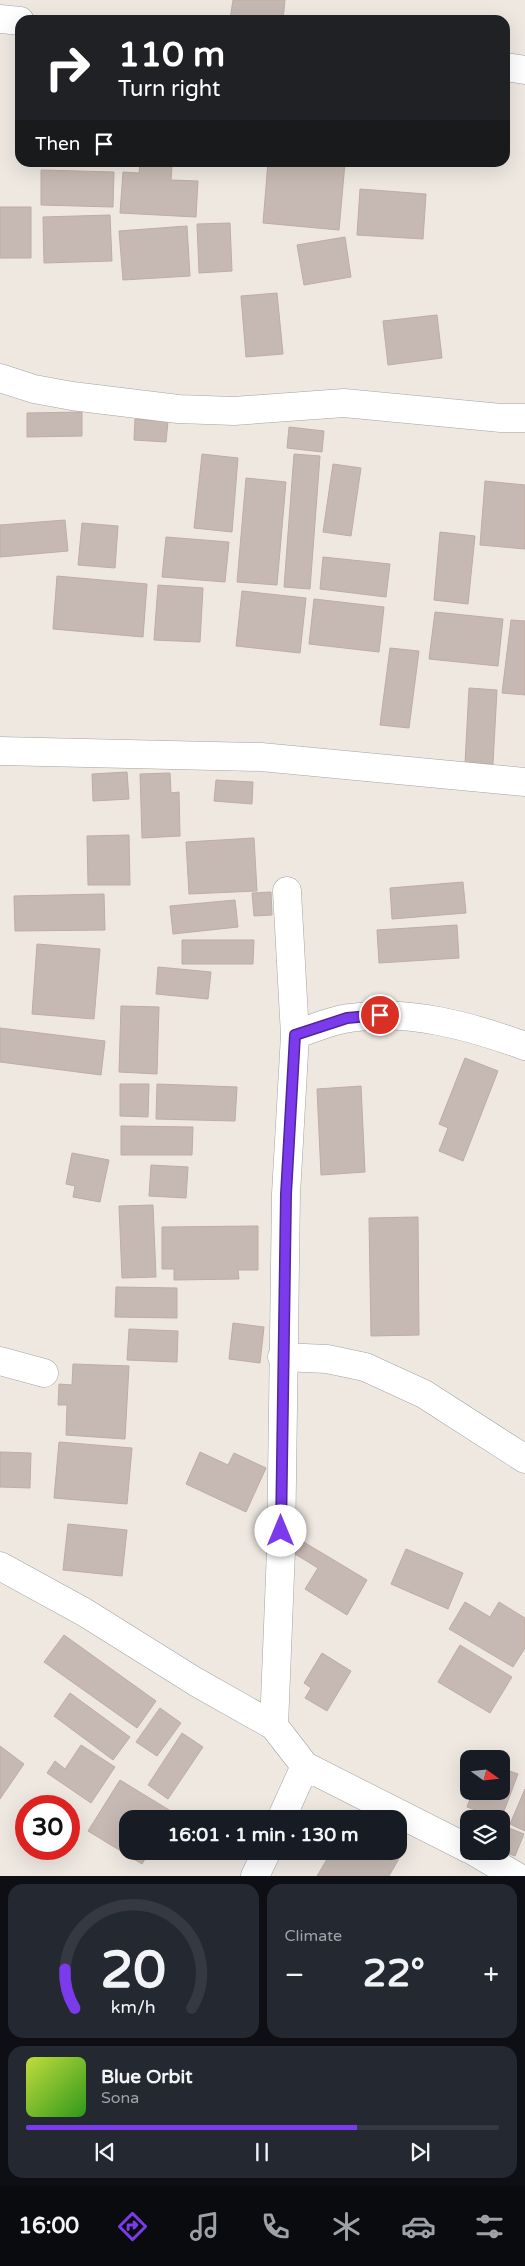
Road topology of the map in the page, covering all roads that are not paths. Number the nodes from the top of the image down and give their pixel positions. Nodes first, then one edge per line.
1 (0, 19) edge
2 (15, 20) edge
3 (510, 68) edge
4 (525, 70) edge
5 (0, 378) edge
6 (525, 418) edge
7 (0, 751) edge
8 (525, 782) edge
9 (288, 891) dead end
10 (295, 1035) junction
11 (525, 1046) edge
12 (282, 1356) junction
13 (0, 1361) edge
14 (44, 1373) dead end
15 (525, 1459) edge
16 (0, 1566) edge
17 (274, 1726) junction
18 (305, 1766) junction
19 (285, 1810) edge
20 (460, 1844) edge
21 (263, 1860) edge
22 (488, 1860) edge
23 (255, 1876) edge
24 (516, 1876) edge

1 - 2 street
3 - 4 street
5 - 6 street
7 - 8 street
9 - 10 street
10 - 11 street
10 - 12 street
12 - 15 street
12 - 17 street
13 - 14 street
16 - 17 street
17 - 18 street
18 - 19 street
18 - 20 street
21 - 23 street
22 - 24 street

